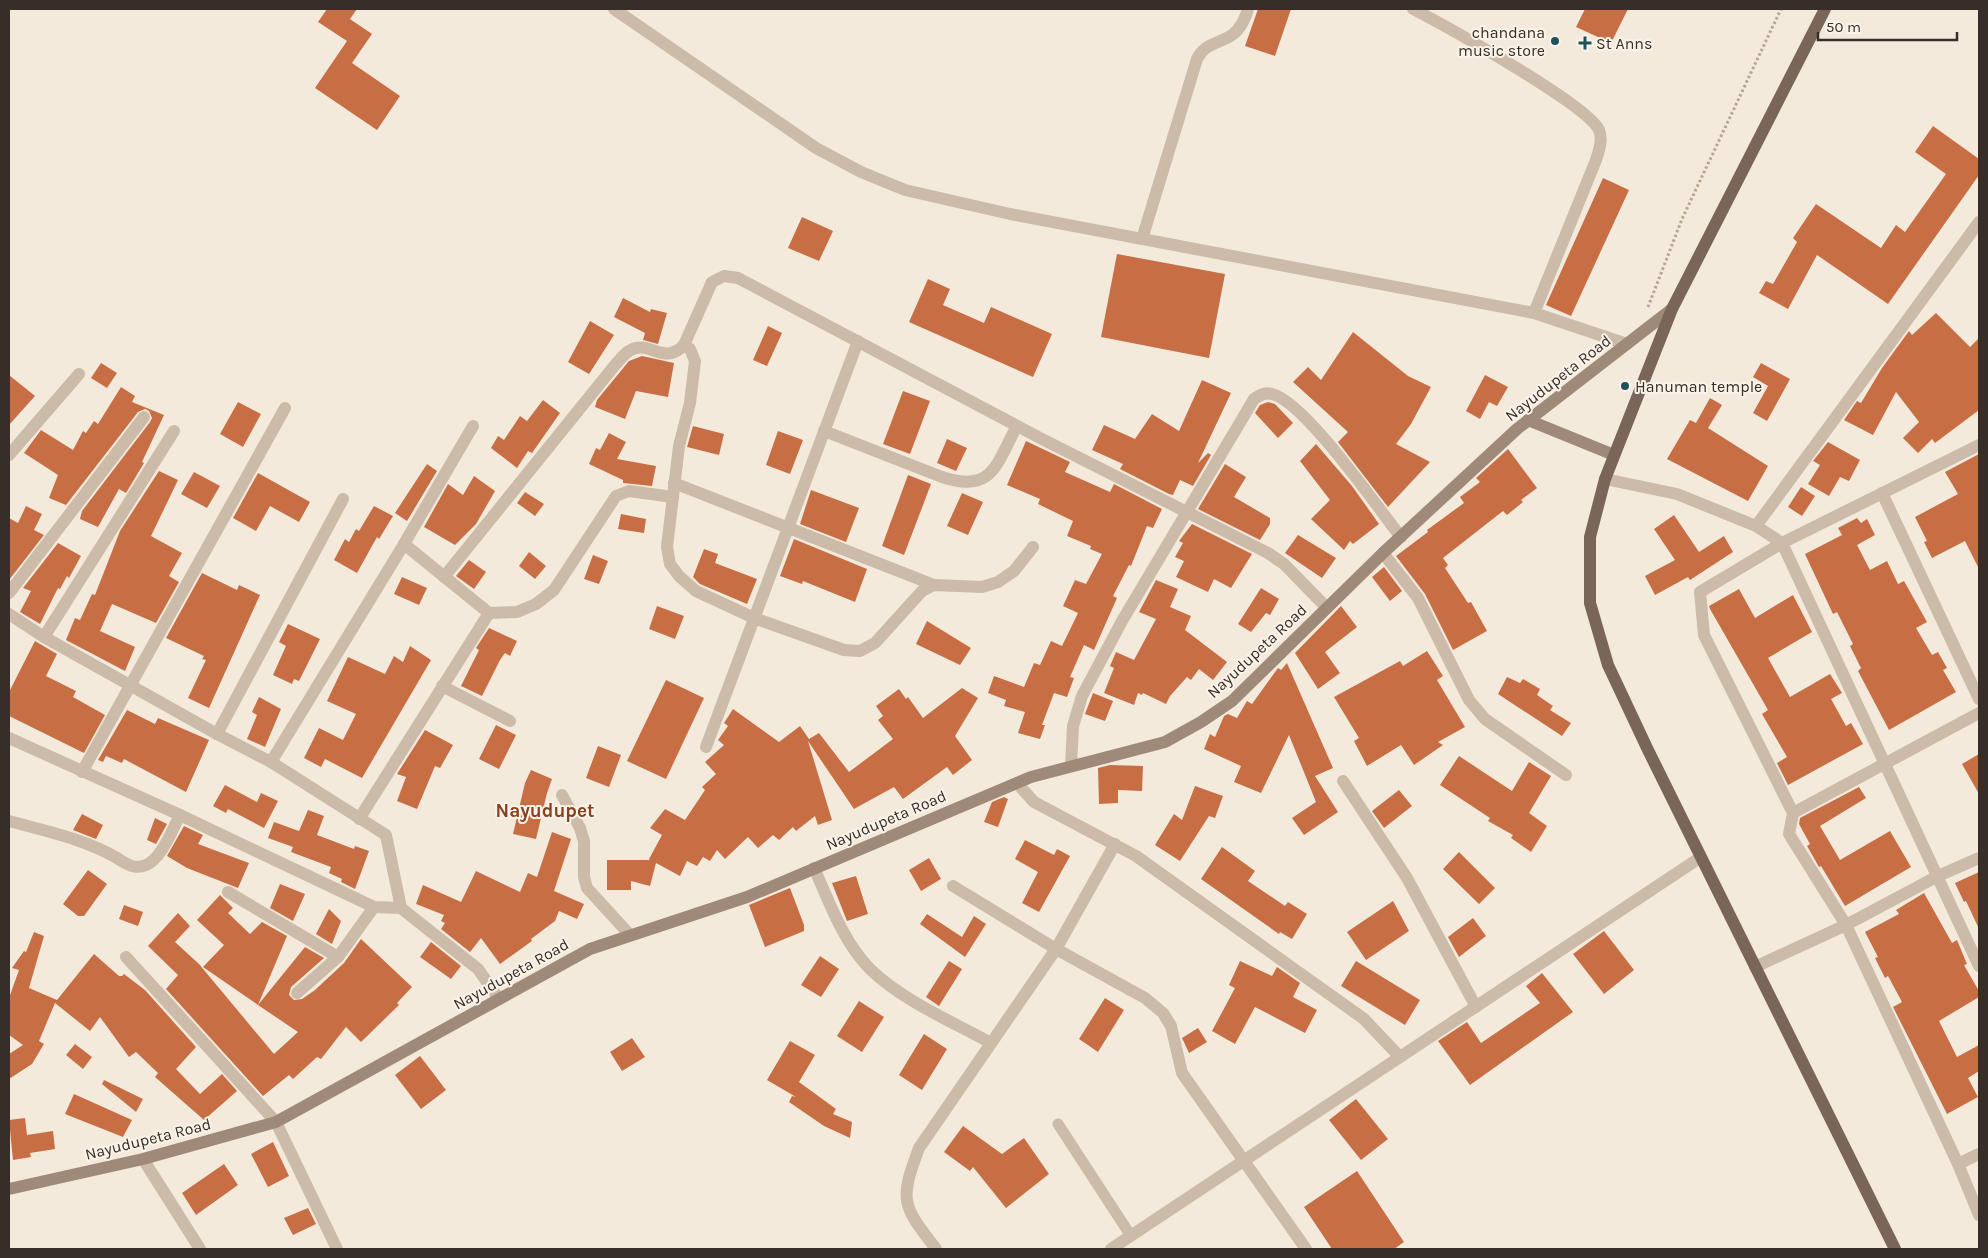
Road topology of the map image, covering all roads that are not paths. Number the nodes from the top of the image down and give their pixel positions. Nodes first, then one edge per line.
1 (614, 9) edge
2 (1248, 9) edge
3 (1413, 9) edge
4 (1825, 9) edge
5 (1979, 222) edge
6 (1142, 239) junction
7 (1672, 309) junction
8 (1534, 313) junction
9 (858, 341) junction
10 (684, 344) junction
11 (1627, 344) junction
12 (79, 374) dead end
13 (285, 408) dead end
14 (144, 417) dead end
15 (1528, 420) junction
16 (473, 426) dead end
17 (1017, 426) junction
18 (174, 431) dead end
19 (824, 431) junction
20 (1979, 445) edge
21 (9, 455) edge
22 (1614, 455) junction
23 (1604, 480) junction
24 (674, 483) junction
25 (1882, 493) junction
26 (673, 497) junction
27 (343, 499) dead end
28 (1187, 514) junction
29 (1756, 526) junction
30 (788, 527) junction
31 (1401, 537) junction
32 (1782, 543) junction
33 (404, 544) junction
34 (1033, 547) dead end
35 (1383, 553) junction
36 (444, 577) junction
37 (934, 585) junction
38 (9, 593) edge
39 (1327, 608) junction
40 (489, 613) junction
41 (9, 614) edge
42 (754, 618) junction
43 (44, 637) junction
44 (131, 685) junction
45 (442, 686) junction
46 (1979, 699) edge
47 (1979, 713) edge
48 (510, 721) dead end
49 (217, 734) junction
50 (9, 738) edge
51 (706, 747) dead end
52 (271, 762) junction
53 (1886, 763) junction
54 (1071, 766) junction
55 (82, 772) junction
56 (1566, 775) dead end
57 (1343, 781) dead end
58 (1017, 783) junction
59 (562, 795) dead end
60 (1792, 813) junction
61 (180, 816) junction
62 (358, 819) junction
63 (9, 821) edge
64 (1114, 844) junction
65 (1701, 858) junction
66 (1979, 858) edge
67 (814, 868) junction
68 (1938, 876) junction
69 (953, 886) dead end
70 (228, 892) dead end
71 (374, 907) junction
72 (401, 908) junction
73 (1846, 925) junction
74 (630, 936) junction
75 (1056, 949) junction
76 (126, 957) dead end
77 (338, 957) junction
78 (1979, 966) edge
79 (1755, 967) junction
80 (297, 993) dead end
81 (499, 999) junction
82 (1476, 1007) junction
83 (991, 1043) junction
84 (1400, 1057) junction
85 (276, 1122) junction
86 (1058, 1124) dead end
87 (1979, 1154) edge
88 (143, 1159) junction
89 (1245, 1160) junction
90 (1958, 1164) junction
91 (9, 1189) edge
92 (1979, 1215) edge
93 (1131, 1236) junction
94 (200, 1249) edge
95 (337, 1249) edge
96 (936, 1249) edge
97 (1111, 1249) edge
98 (1306, 1249) edge
99 (1895, 1249) edge

1 - 6 street
2 - 6 street
3 - 8 street
4 - 7 main road
5 - 29 street
6 - 8 street
7 - 11 street, Nayudupeta Road
7 - 22 main road
8 - 11 street
9 - 10 street
9 - 17 street
9 - 19 street
10 - 24 street
10 - 36 street
11 - 15 street, Nayudupeta Road
12 - 21 street
13 - 44 street
14 - 38 street
15 - 22 street
15 - 31 street, Nayudupeta Road
16 - 33 street
17 - 19 street
17 - 28 street
18 - 43 street
19 - 30 street
20 - 25 street
22 - 23 main road
23 - 29 street
23 - 65 main road
24 - 26 street
24 - 30 street
25 - 32 street
25 - 46 street
26 - 40 street
26 - 42 street
27 - 49 street
28 - 31 street
28 - 39 street
28 - 54 street
29 - 32 street
30 - 37 street
30 - 42 street
31 - 35 street, Nayudupeta Road
32 - 53 street
32 - 60 street
33 - 36 street
33 - 52 street
34 - 37 street
35 - 39 street, Nayudupeta Road
35 - 56 street
36 - 40 street
37 - 42 street
39 - 54 street, Nayudupeta Road
40 - 45 street
41 - 43 street
42 - 51 street
43 - 44 street
44 - 49 street
44 - 55 street
45 - 48 street
45 - 62 street
47 - 53 street
49 - 52 street
50 - 55 street
52 - 62 street
53 - 60 street
53 - 68 street
54 - 58 street, Nayudupeta Road
55 - 61 street
57 - 82 street
58 - 64 street
58 - 67 street, Nayudupeta Road
59 - 74 street
60 - 73 street
61 - 63 street
61 - 71 street
62 - 72 street
64 - 75 street
64 - 84 street
65 - 79 main road
65 - 82 street
66 - 68 street
67 - 74 street, Nayudupeta Road
67 - 83 street
68 - 73 street
68 - 78 street
69 - 75 street
70 - 77 street
71 - 72 street
71 - 77 street
72 - 81 street
73 - 79 street
73 - 90 street
74 - 81 street, Nayudupeta Road
75 - 83 street
75 - 89 street
76 - 85 street
77 - 80 street
79 - 99 main road
81 - 85 street, Nayudupeta Road
82 - 84 street
83 - 96 street
84 - 89 street
85 - 88 street, Nayudupeta Road
85 - 95 street
86 - 93 lane
87 - 90 street
88 - 91 street, Nayudupeta Road
88 - 94 street
89 - 93 street
89 - 98 street
90 - 92 street
93 - 97 street

